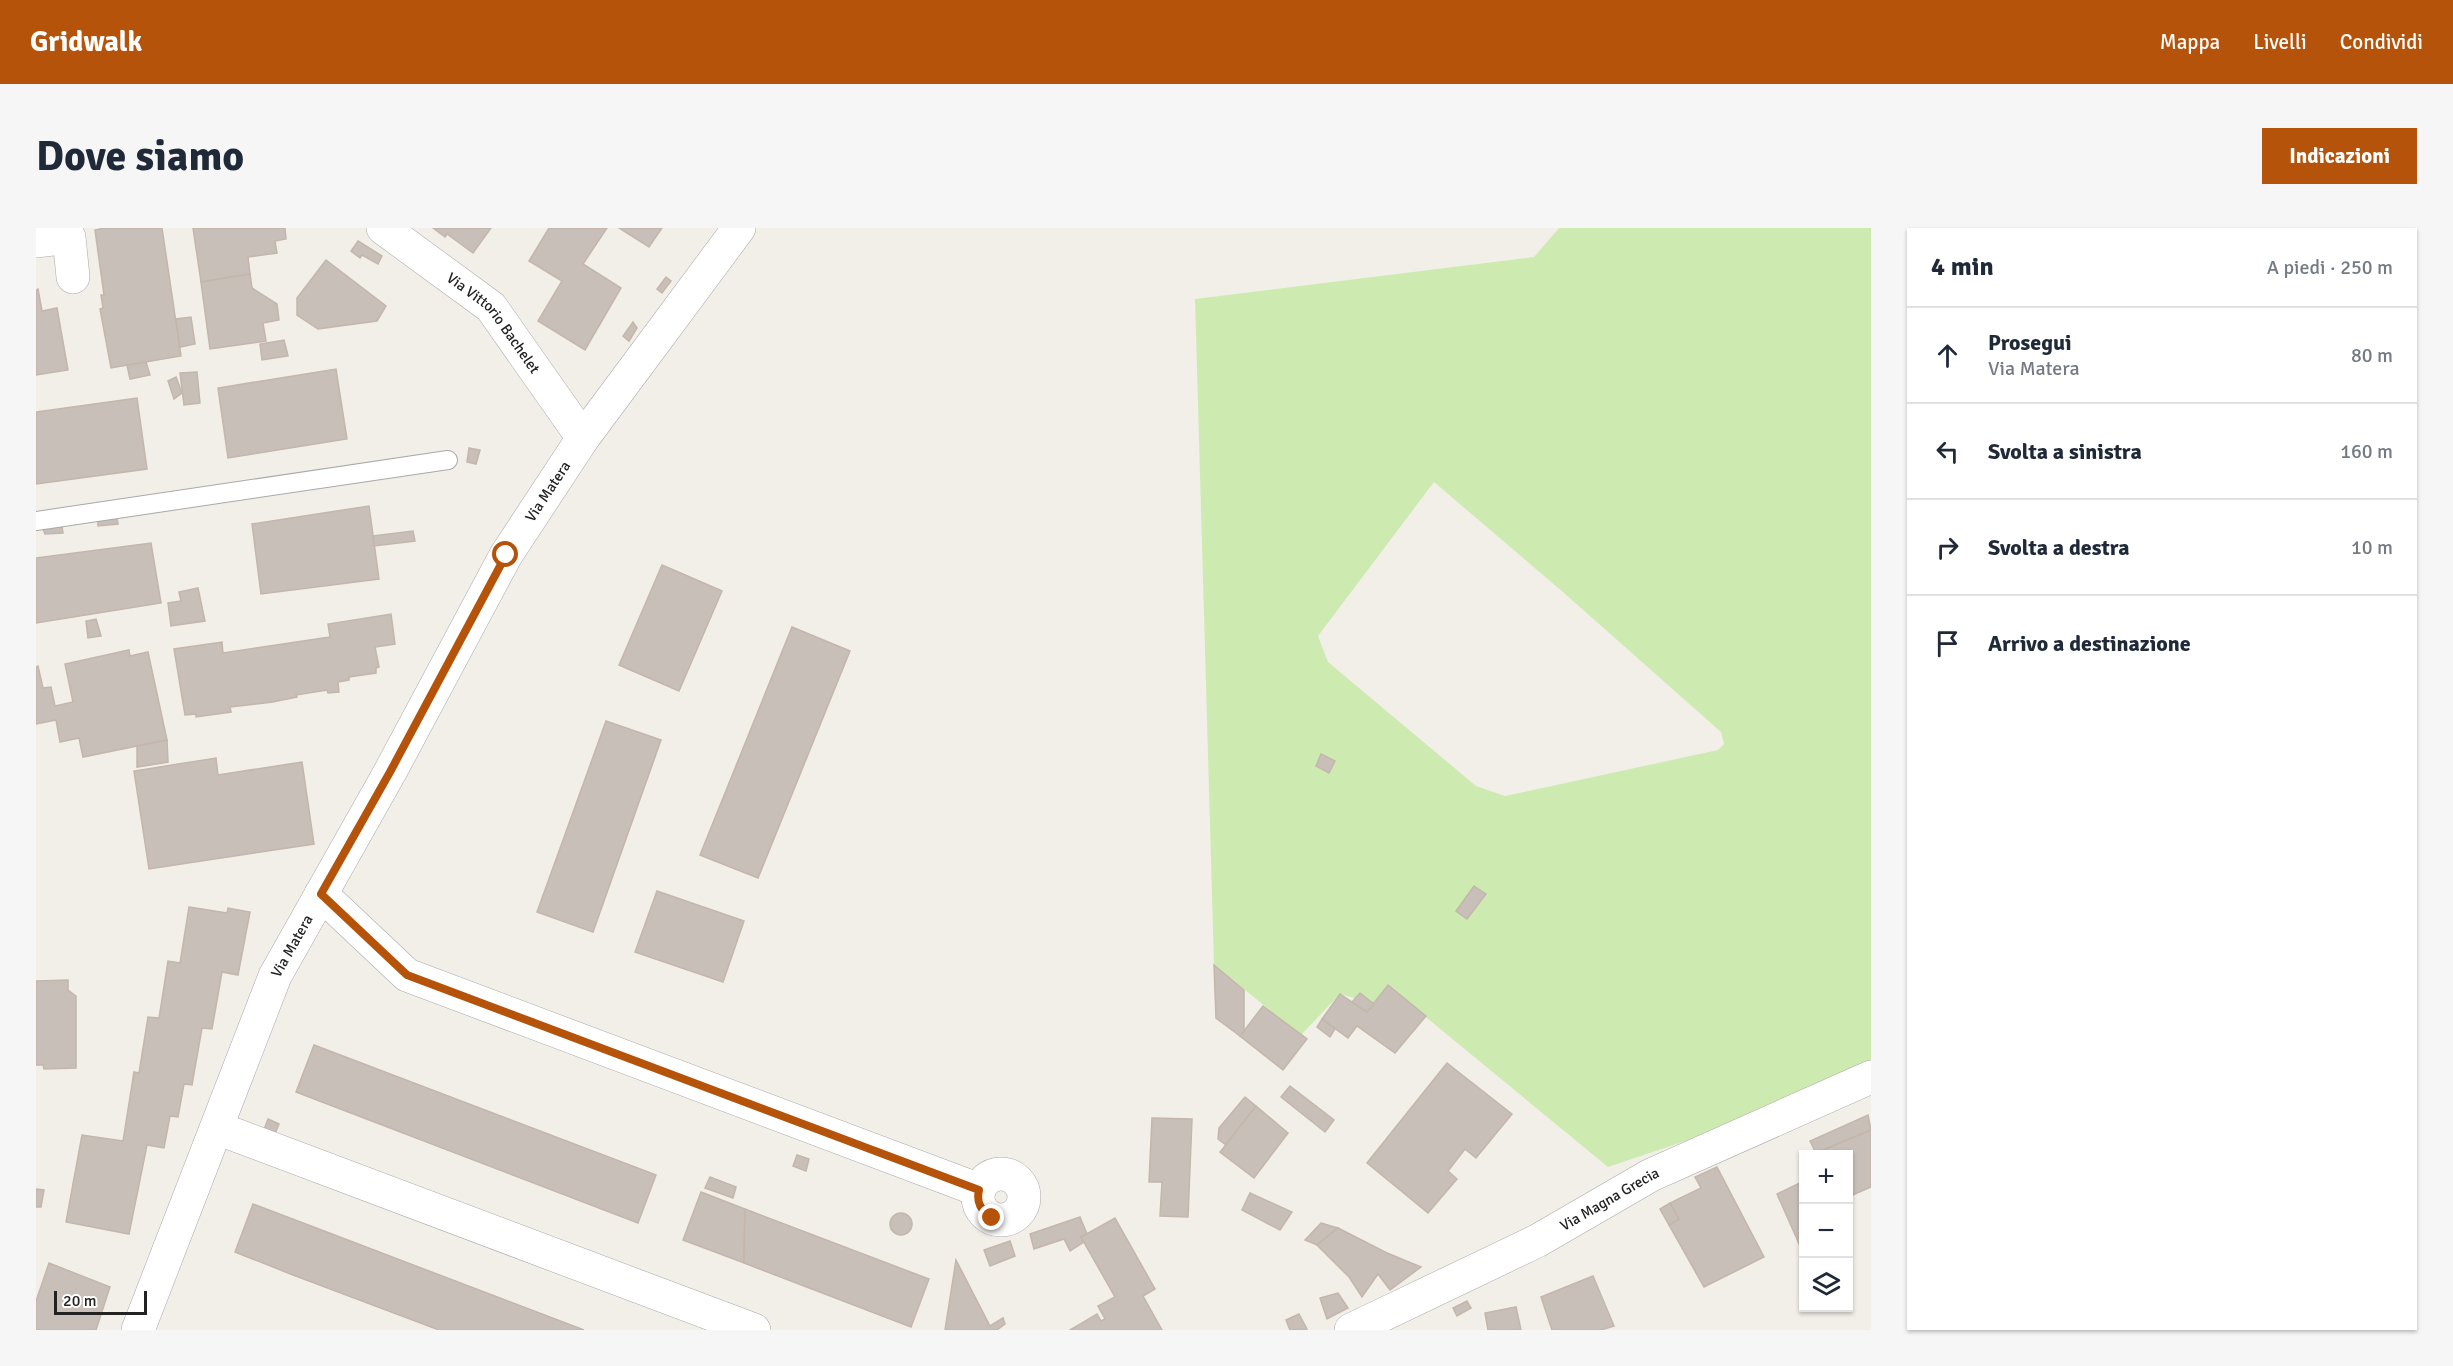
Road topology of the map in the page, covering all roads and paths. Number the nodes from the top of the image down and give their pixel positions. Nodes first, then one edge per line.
1 (383, 228) edge
2 (739, 228) edge
3 (36, 242) edge
4 (73, 277) dead end
5 (583, 438) junction
6 (448, 460) dead end
7 (36, 521) edge
8 (321, 894) junction
9 (1871, 1077) edge
10 (217, 1128) junction
11 (979, 1190) dead end
12 (138, 1330) edge
13 (754, 1330) edge
14 (1351, 1330) edge

1 - 5 street, Via Vittorio Bachelet
2 - 5 street, Via Matera
3 - 4 street
5 - 8 street, Via Matera
6 - 7 lane
8 - 10 street, Via Matera
8 - 11 street
9 - 14 street, Via Magna Grecia
10 - 12 street, Via Matera
10 - 13 street

